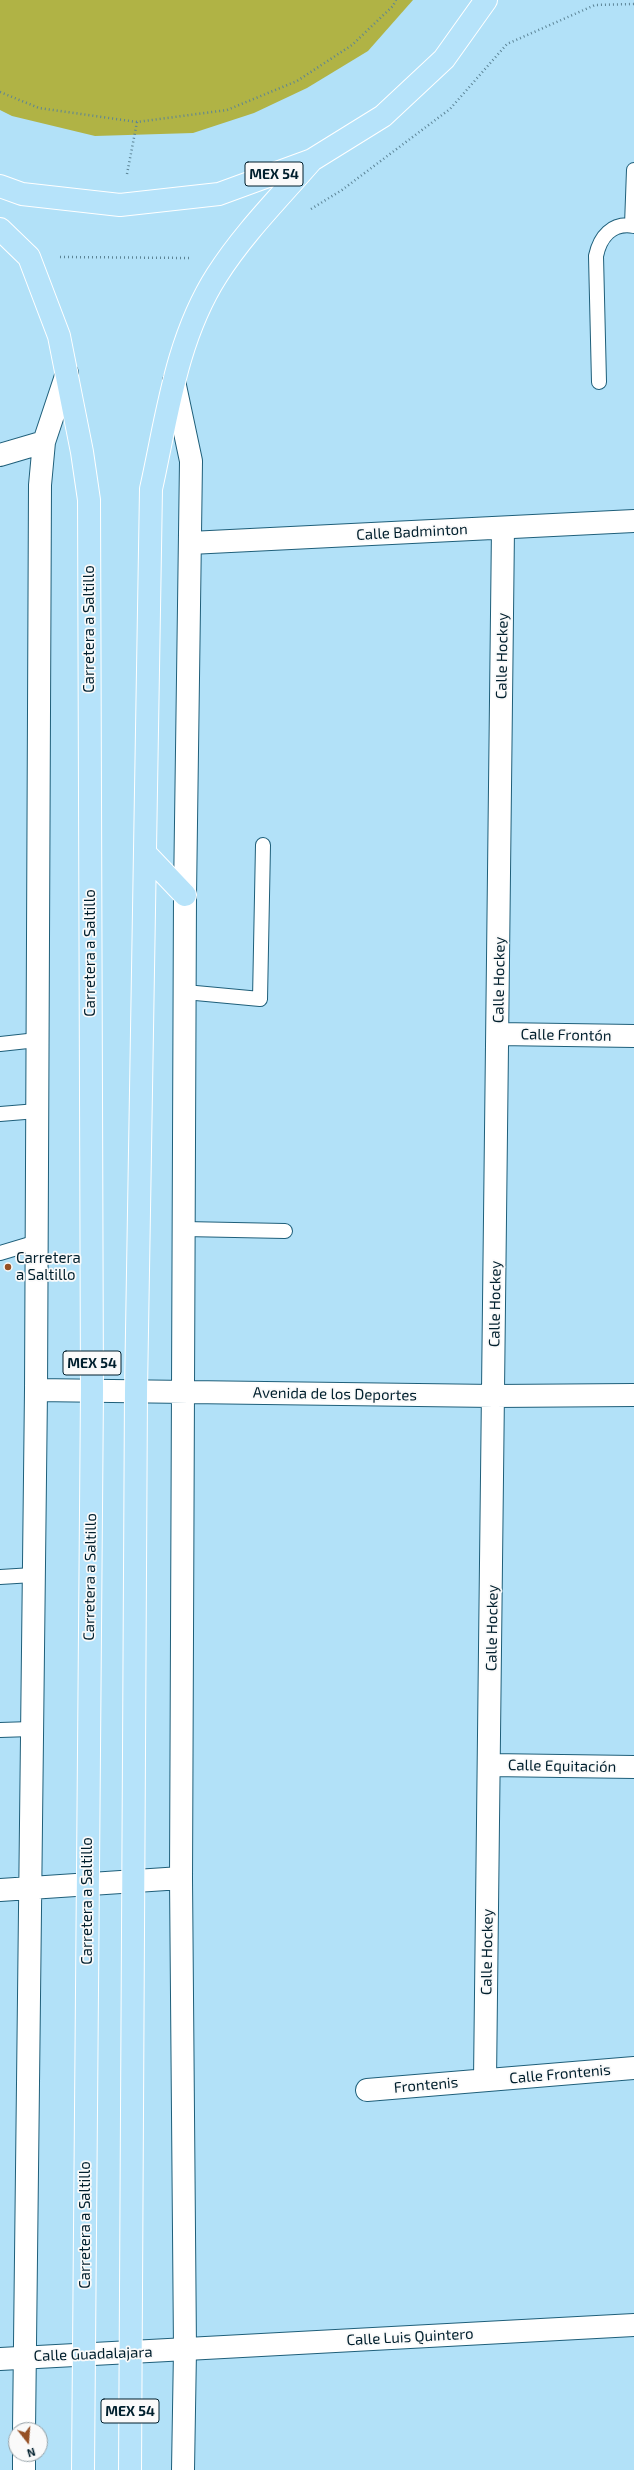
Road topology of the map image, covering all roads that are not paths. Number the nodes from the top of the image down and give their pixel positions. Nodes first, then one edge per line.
1 (486, 0) edge
2 (312, 160) junction
3 (634, 170) edge
4 (0, 186) edge
5 (633, 226) edge
6 (0, 229) edge
7 (67, 373) junction
8 (174, 381) junction
9 (599, 382) dead end
10 (44, 442) junction
11 (0, 455) edge
12 (634, 521) edge
13 (503, 528) junction
14 (190, 543) junction
15 (263, 845) dead end
16 (145, 853) junction
17 (185, 895) junction
18 (185, 992) junction
19 (498, 1034) junction
20 (634, 1036) edge
21 (37, 1040) junction
22 (0, 1044) edge
23 (37, 1111) junction
24 (0, 1114) edge
25 (184, 1229) junction
26 (285, 1231) dead end
27 (37, 1242) junction
28 (0, 1253) edge
29 (36, 1390) junction
30 (92, 1390) junction
31 (136, 1391) junction
32 (184, 1392) junction
33 (634, 1395) edge
34 (494, 1396) junction
35 (33, 1575) junction
36 (0, 1577) edge
37 (31, 1729) junction
38 (0, 1730) edge
39 (490, 1765) junction
40 (634, 1767) edge
41 (181, 1878) junction
42 (133, 1881) junction
43 (87, 1884) junction
44 (29, 1888) junction
45 (0, 1890) edge
46 (634, 2068) edge
47 (485, 2080) junction
48 (367, 2090) dead end
49 (634, 2325) edge
50 (185, 2350) junction
51 (130, 2353) junction
52 (84, 2354) junction
53 (25, 2357) junction
54 (0, 2359) edge
55 (24, 2422) edge
56 (83, 2470) edge
57 (130, 2470) edge
58 (184, 2470) edge

1 - 2 main road, MEX 54
2 - 4 main road, MEX 54
2 - 8 main road, MEX 54
3 - 5 lane
5 - 9 lane
6 - 7 main road, Carretera a Saltillo / MEX 54
7 - 10 street
7 - 30 main road, Carretera a Saltillo / MEX 54
8 - 14 street
8 - 16 main road, MEX 54
10 - 11 street
10 - 21 street
12 - 13 street, Calle Badminton
13 - 14 street, Calle Badminton
13 - 19 street, Calle Hockey
14 - 17 street
15 - 18 lane
16 - 17 main road
16 - 31 main road, MEX 54
17 - 18 street
18 - 25 street
19 - 20 street, Calle Frontón
19 - 34 street, Calle Hockey
21 - 22 lane
21 - 23 street
23 - 24 lane
23 - 27 street
25 - 26 lane
25 - 32 street
27 - 28 lane
27 - 29 street
29 - 30 street, Avenida de los Deportes
29 - 35 street
30 - 31 street, Avenida de los Deportes
30 - 43 main road, Carretera a Saltillo / MEX 54
31 - 32 street, Avenida de los Deportes
31 - 42 main road, MEX 54
32 - 34 street, Avenida de los Deportes
32 - 41 street
33 - 34 street, Avenida de los Deportes
34 - 39 street, Calle Hockey
35 - 36 lane
35 - 37 street
37 - 38 lane
37 - 44 street
39 - 40 street, Calle Equitación
39 - 47 street, Calle Hockey
41 - 42 street
41 - 50 street
42 - 43 street
42 - 51 main road, MEX 54
43 - 44 street
43 - 52 main road, Carretera a Saltillo / MEX 54
44 - 45 street
44 - 53 street
46 - 47 street, Calle Frontenis
47 - 48 street, Frontenis
49 - 50 street, Calle Luis Quintero
50 - 51 street, Calle Guadalajara
50 - 58 street
51 - 52 street, Calle Guadalajara
51 - 57 main road, MEX 54
52 - 53 street, Calle Guadalajara
52 - 56 main road, Carretera a Saltillo / MEX 54
53 - 54 street, Calle Guadalajara
53 - 55 street

